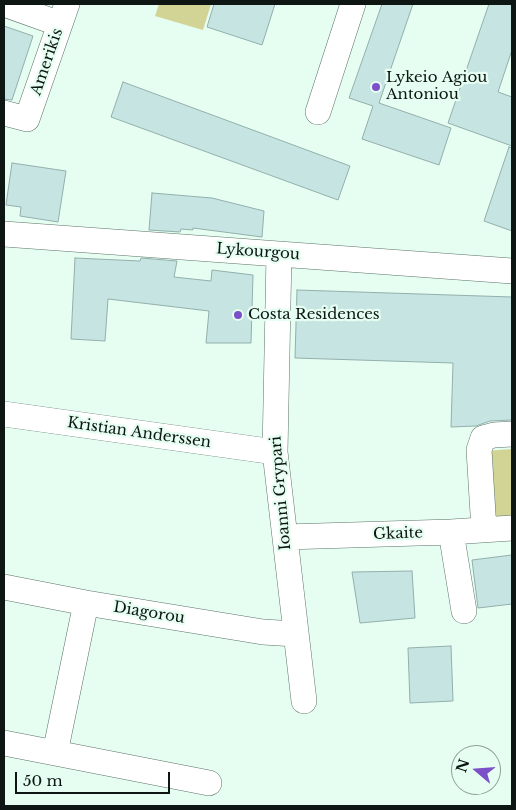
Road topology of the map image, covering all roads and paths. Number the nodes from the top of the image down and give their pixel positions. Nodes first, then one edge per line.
1 (4, 4) edge
2 (353, 4) edge
3 (64, 14) edge
4 (318, 112) dead end
5 (4, 113) edge
6 (4, 234) edge
7 (279, 254) junction
8 (512, 271) edge
9 (4, 414) edge
10 (512, 434) edge
11 (275, 452) junction
12 (512, 528) edge
13 (484, 530) junction
14 (451, 532) junction
15 (285, 537) junction
16 (4, 587) edge
17 (86, 603) junction
18 (464, 611) dead end
19 (296, 634) junction
20 (304, 701) dead end
21 (4, 743) edge
22 (55, 753) junction
23 (209, 783) dead end

1 - 3 street
2 - 4 street
3 - 5 street, Amerikis
6 - 7 street, Lykourgou
7 - 8 street, Lykourgou
7 - 11 street, Ioanni Grypari
9 - 11 street, Kristian Anderssen
10 - 13 street
11 - 15 street, Ioanni Grypari
12 - 13 street, Gkaite
13 - 14 street, Gkaite
14 - 15 street, Gkaite
14 - 18 street
15 - 19 street, Ioanni Grypari
16 - 17 street, Diagorou
17 - 19 street, Diagorou
17 - 22 street
19 - 20 street, Ioanni Grypari
21 - 22 street
22 - 23 street

